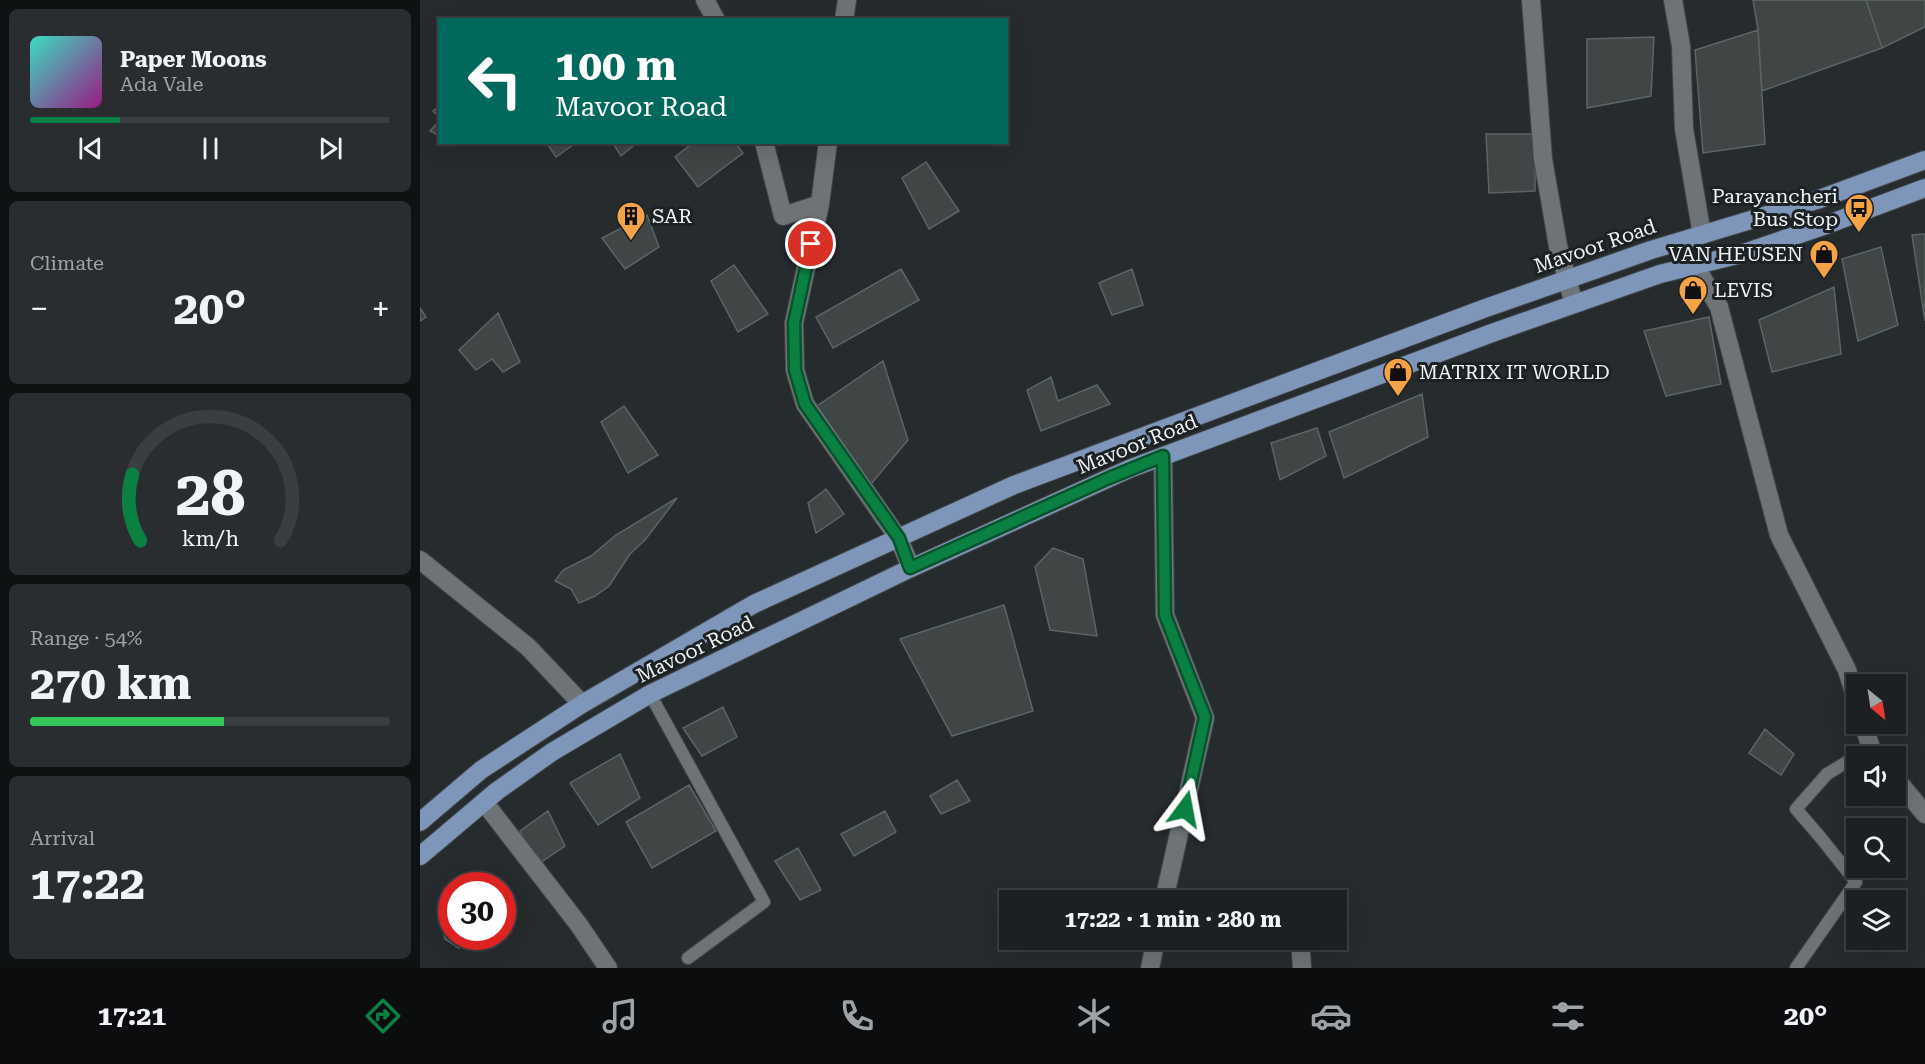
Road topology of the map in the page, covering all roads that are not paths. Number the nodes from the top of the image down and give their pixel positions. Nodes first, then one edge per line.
1 (705, 0) edge
2 (847, 0) edge
3 (1531, 0) edge
4 (1673, 0) edge
5 (715, 18) edge
6 (844, 18) edge
7 (765, 144) edge
8 (828, 144) edge
9 (1925, 160) edge
10 (1925, 188) edge
11 (820, 204) junction
12 (1702, 235) junction
13 (1695, 265) junction
14 (1567, 279) junction
15 (1574, 304) junction
16 (1163, 456) junction
17 (899, 538) junction
18 (420, 560) edge
19 (910, 568) junction
20 (1848, 674) edge
21 (651, 694) junction
22 (582, 704) junction
23 (1846, 764) edge
24 (1906, 791) edge
25 (484, 802) junction
26 (1925, 814) edge
27 (420, 822) edge
28 (420, 856) edge
29 (1166, 890) edge
30 (1153, 950) edge
31 (1301, 950) edge
32 (688, 958) dead end
33 (608, 968) edge
34 (1149, 968) edge
35 (1302, 968) edge
36 (1796, 968) edge

1 - 5 street
2 - 6 street
3 - 14 street
4 - 12 street
7 - 11 street
8 - 11 street
9 - 12 main road, Mavoor Road
10 - 13 main road, Mavoor Road
11 - 17 street
12 - 14 main road, Mavoor Road
13 - 15 main road, Mavoor Road
13 - 20 street
14 - 15 street
14 - 17 main road, Mavoor Road
15 - 16 main road, Mavoor Road
16 - 19 main road, Mavoor Road
16 - 29 street
17 - 19 street
17 - 22 main road, Mavoor Road
18 - 22 street
19 - 21 main road, Mavoor Road
21 - 25 main road, Mavoor Road
21 - 32 lane
22 - 27 main road, Mavoor Road
23 - 36 lane
24 - 26 street
25 - 28 main road, Mavoor Road
25 - 33 street
30 - 34 street
31 - 35 street

